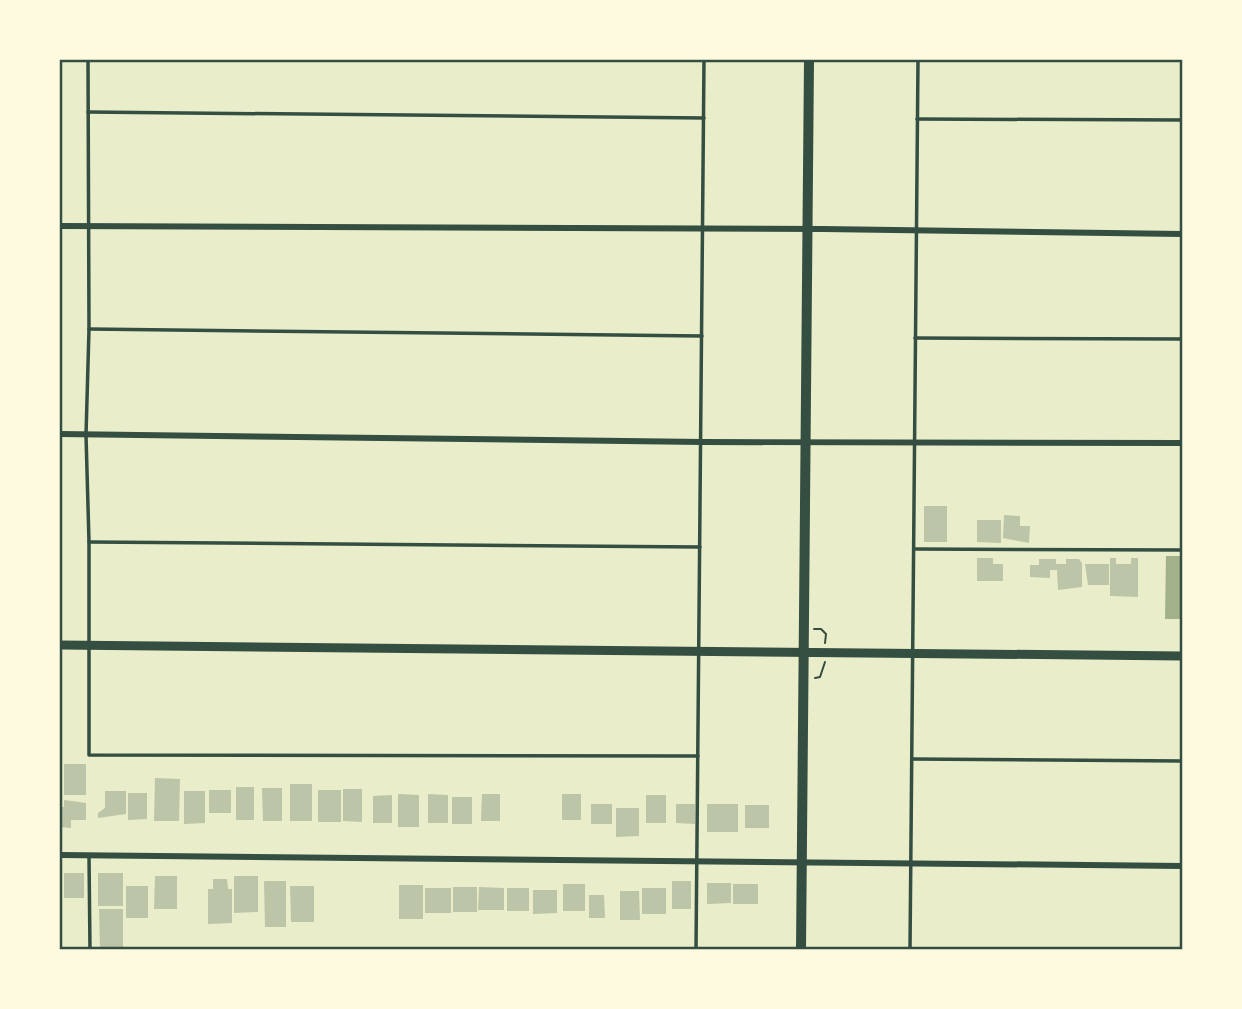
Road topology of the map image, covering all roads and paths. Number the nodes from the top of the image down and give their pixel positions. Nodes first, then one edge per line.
1 (88, 60) edge
2 (704, 60) edge
3 (809, 60) edge
4 (918, 60) edge
5 (89, 112) junction
6 (704, 118) junction
7 (917, 119) junction
8 (1182, 120) edge
9 (60, 226) edge
10 (88, 226) junction
11 (703, 228) junction
12 (808, 229) junction
13 (915, 230) junction
14 (1182, 234) edge
15 (89, 329) junction
16 (702, 336) junction
17 (915, 338) junction
18 (1182, 339) edge
19 (60, 433) edge
20 (86, 435) junction
21 (702, 442) junction
22 (806, 442) junction
23 (916, 442) junction
24 (1182, 443) edge
25 (89, 542) junction
26 (701, 547) junction
27 (915, 548) junction
28 (1182, 551) edge
29 (60, 645) edge
30 (89, 646) junction
31 (700, 651) junction
32 (804, 652) junction
33 (912, 654) junction
34 (1182, 656) edge
35 (698, 756) junction
36 (912, 759) junction
37 (1182, 761) edge
38 (60, 855) edge
39 (89, 856) junction
40 (698, 862) junction
41 (803, 863) junction
42 (912, 864) junction
43 (1182, 866) edge
44 (90, 950) edge
45 (696, 950) edge
46 (801, 950) edge
47 (910, 950) edge

1 - 5 lane
2 - 6 lane
3 - 12 main road
4 - 7 lane
5 - 6 lane
5 - 10 lane
6 - 11 lane
7 - 8 lane
7 - 13 lane
9 - 10 street
10 - 11 street
10 - 15 lane
11 - 12 street
11 - 16 lane
12 - 13 street
12 - 22 main road
13 - 14 street
13 - 17 lane
15 - 16 lane
15 - 20 lane
16 - 21 lane
17 - 18 lane
17 - 23 lane
19 - 20 street
20 - 21 street
20 - 25 lane
21 - 22 street
21 - 26 lane
22 - 23 street
22 - 32 main road
23 - 24 street
23 - 27 lane
25 - 26 lane
25 - 30 lane
26 - 31 lane
27 - 28 lane
27 - 33 lane
29 - 30 main road
30 - 31 main road
30 - 35 lane
31 - 32 main road
31 - 35 lane
32 - 33 main road
32 - 41 main road
33 - 34 main road
33 - 36 lane
35 - 40 lane
36 - 37 lane
36 - 42 lane
38 - 39 street
39 - 40 street
39 - 44 lane
40 - 41 street
40 - 45 lane
41 - 42 street
41 - 46 main road
42 - 43 street
42 - 47 lane

